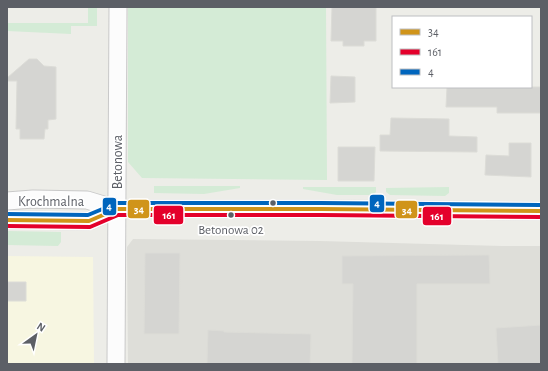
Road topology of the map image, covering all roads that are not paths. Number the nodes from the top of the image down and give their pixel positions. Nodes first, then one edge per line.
1 (118, 7) edge
2 (7, 201) edge
3 (117, 209) junction
4 (541, 211) edge
5 (7, 220) edge
6 (116, 364) edge

1 - 3 street, Betonowa
2 - 3 street, Krochmalna
3 - 4 street, Krochmalna
3 - 5 street, Krochmalna
3 - 6 street, Betonowa

